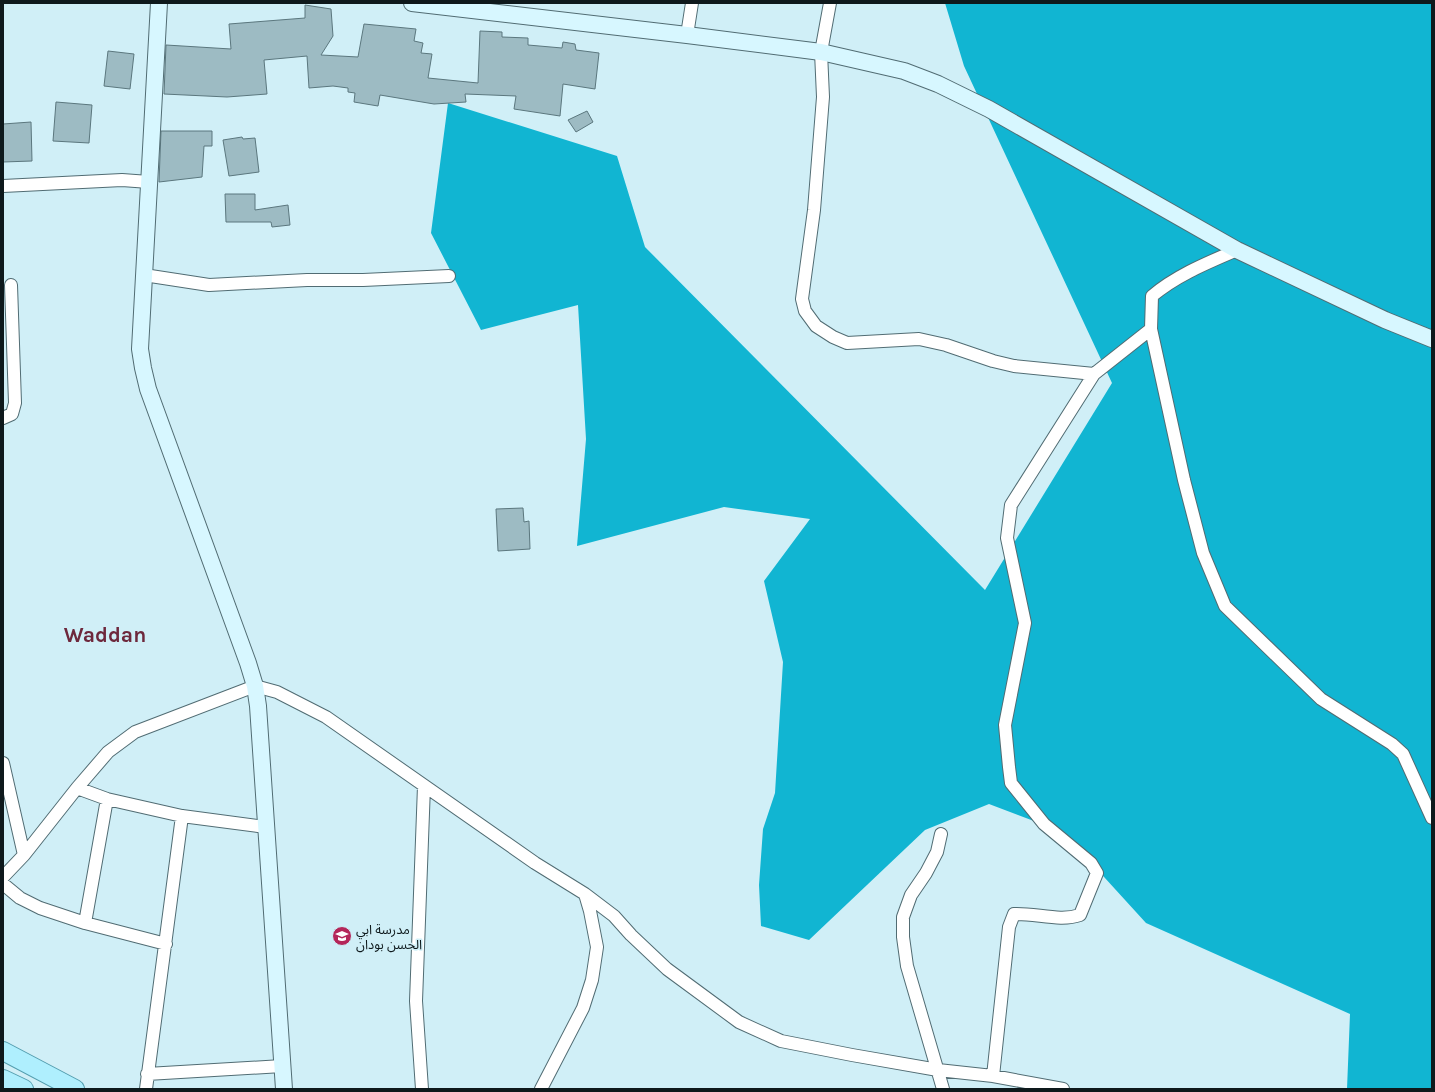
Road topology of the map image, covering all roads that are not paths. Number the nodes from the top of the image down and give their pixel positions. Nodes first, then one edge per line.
1 (159, 3) edge
2 (412, 3) edge
3 (692, 3) edge
4 (830, 3) edge
5 (513, 8) edge
6 (687, 35) junction
7 (821, 52) junction
8 (149, 182) junction
9 (3, 186) edge
10 (1237, 250) junction
11 (144, 274) junction
12 (449, 276) dead end
13 (11, 285) dead end
14 (1150, 329) junction
15 (1432, 339) edge
16 (1094, 374) junction
17 (3, 418) edge
18 (255, 686) junction
19 (3, 763) edge
20 (424, 786) junction
21 (77, 788) junction
22 (107, 799) junction
23 (182, 816) junction
24 (1432, 818) edge
25 (266, 827) junction
26 (941, 834) dead end
27 (24, 855) junction
28 (3, 877) edge
29 (3, 884) edge
30 (585, 894) junction
31 (85, 923) junction
32 (166, 944) junction
33 (3, 1051) edge
34 (282, 1066) junction
35 (938, 1070) junction
36 (148, 1074) junction
37 (993, 1076) junction
38 (3, 1079) edge
39 (24, 1089) edge
40 (75, 1089) edge
41 (146, 1089) edge
42 (284, 1089) edge
43 (422, 1089) edge
44 (541, 1089) edge
45 (943, 1089) edge
46 (1063, 1089) edge

1 - 8 street
2 - 5 street
3 - 6 street
4 - 7 street
5 - 6 street
6 - 7 street
7 - 10 street
7 - 16 street
8 - 9 street
8 - 11 street
10 - 14 street
10 - 15 street
11 - 12 street
11 - 18 street
13 - 17 street
14 - 16 street
14 - 24 street
16 - 37 street
18 - 20 street
18 - 21 street
18 - 25 street
19 - 27 street
20 - 30 street
20 - 43 street
21 - 22 street
21 - 27 street
22 - 23 street
22 - 31 street
23 - 25 street
23 - 32 street
25 - 34 street
26 - 35 street
27 - 28 street
29 - 31 street
30 - 35 street
30 - 44 street
31 - 32 street
32 - 36 street
33 - 40 main road
34 - 36 street
34 - 42 street
35 - 37 street
35 - 45 street
36 - 41 street
37 - 46 street
38 - 39 main road

